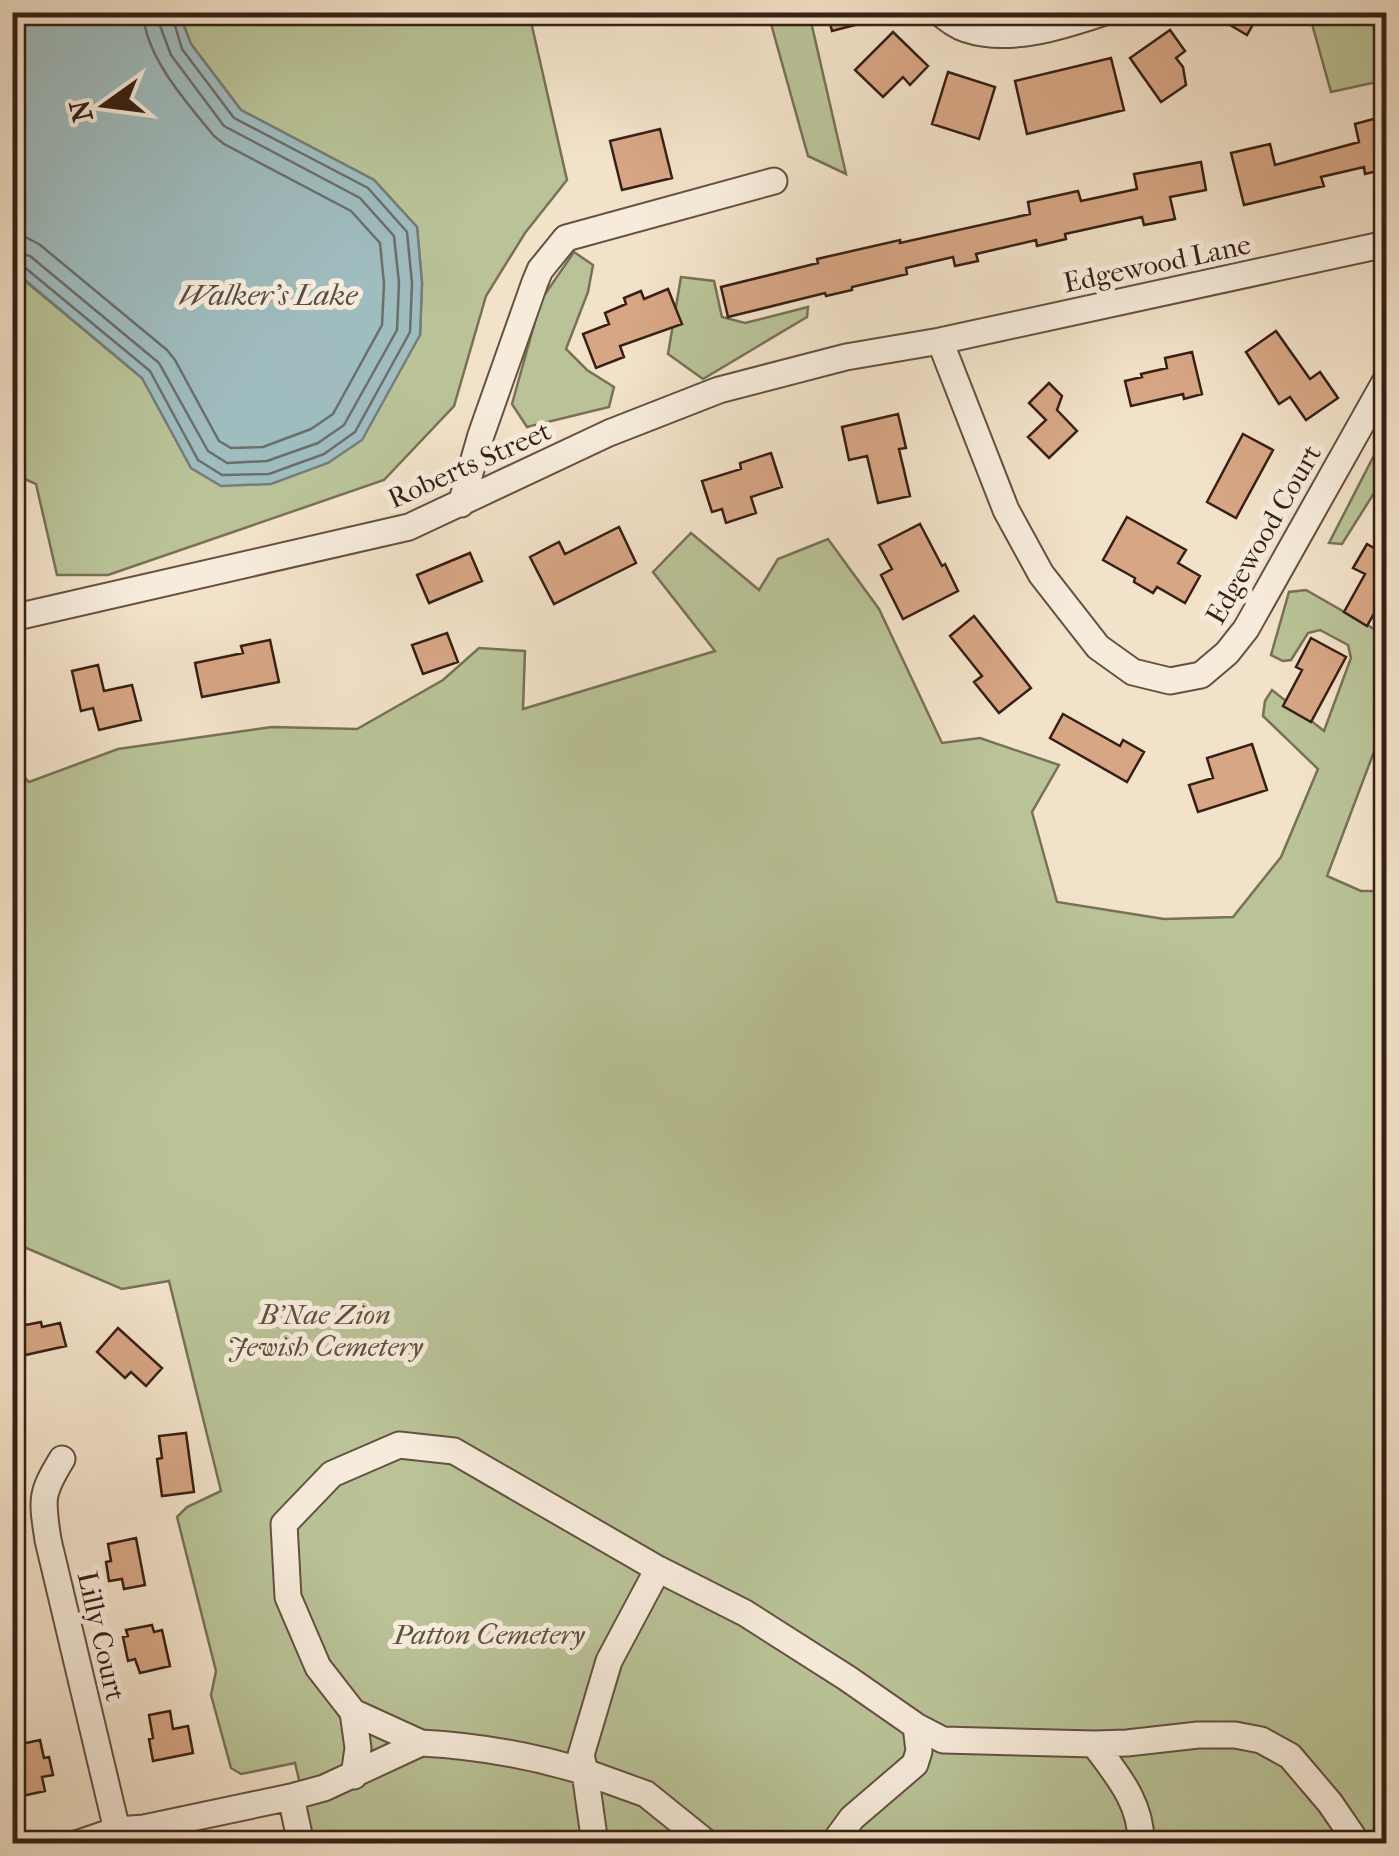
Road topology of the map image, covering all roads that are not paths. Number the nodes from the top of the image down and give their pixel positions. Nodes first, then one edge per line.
1 (939, 12) edge
2 (1105, 12) edge
3 (774, 182) dead end
4 (1386, 244) edge
5 (940, 341) junction
6 (1386, 380) edge
7 (461, 504) junction
8 (12, 618) edge
9 (62, 1459) dead end
10 (658, 1570) junction
11 (353, 1712) junction
12 (916, 1726) junction
13 (969, 1740) junction
14 (421, 1743) junction
15 (1094, 1744) junction
16 (915, 1764) junction
17 (585, 1772) junction
18 (354, 1776) junction
19 (291, 1797) junction
20 (131, 1834) edge
21 (76, 1844) edge
22 (301, 1844) edge
23 (595, 1844) edge
24 (708, 1844) edge
25 (833, 1844) edge
26 (1141, 1844) edge
27 (1358, 1844) edge

1 - 2 street
3 - 7 street
4 - 5 street, Edgewood Lane
5 - 6 street, Edgewood Court
5 - 7 street, Roberts Street
7 - 8 street, Roberts Street
9 - 20 street, Lilly Court
10 - 11 street
10 - 12 street
10 - 17 street
11 - 14 street
11 - 18 street
12 - 13 street
12 - 16 street
13 - 15 street
13 - 16 street
14 - 17 street
14 - 18 street
15 - 26 street
15 - 27 street
16 - 25 street
17 - 23 street
17 - 24 street
18 - 19 street
19 - 20 street
19 - 22 street
20 - 21 street

